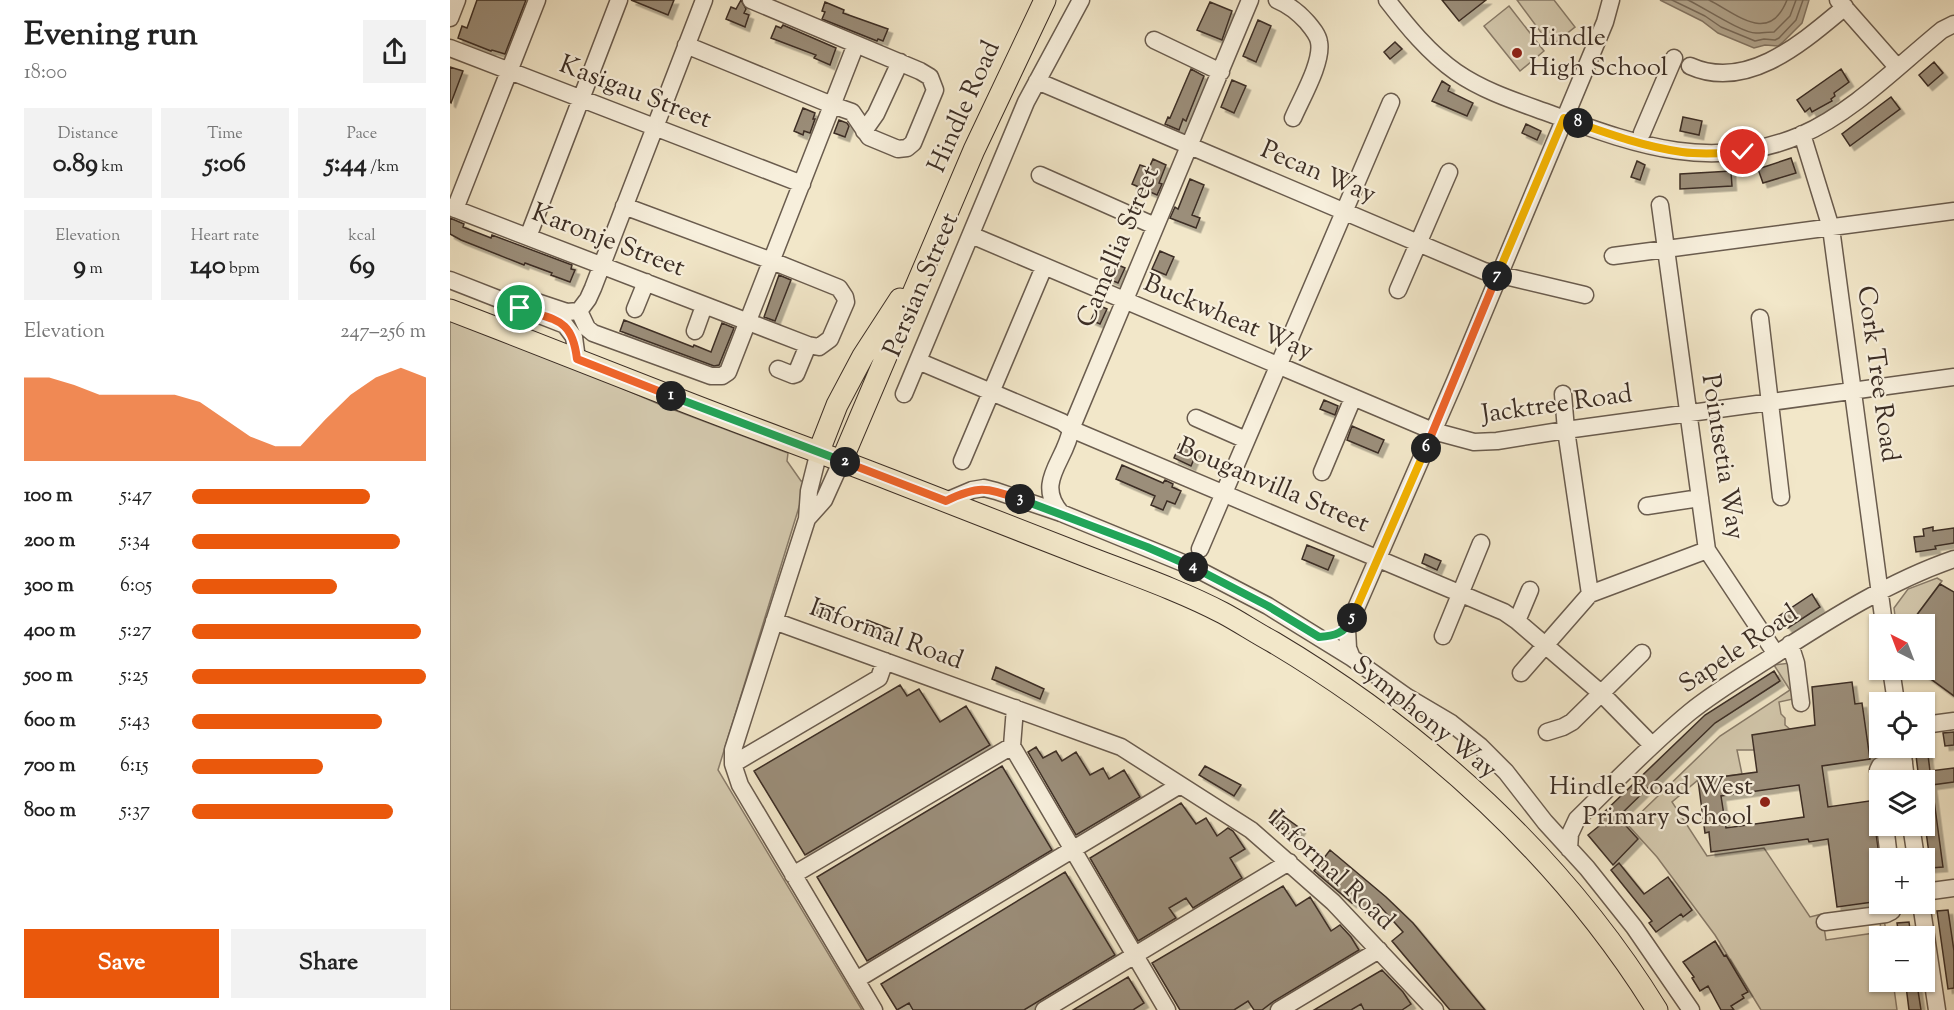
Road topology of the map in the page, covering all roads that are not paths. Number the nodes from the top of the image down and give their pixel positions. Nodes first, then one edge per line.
1 (457, 0) edge
2 (537, 0) edge
3 (620, 0) edge
4 (704, 0) edge
5 (752, 0) edge
6 (1045, 0) edge
7 (1081, 0) edge
8 (1250, 0) edge
9 (1277, 0) edge
10 (1387, 0) edge
11 (1611, 0) edge
12 (1841, 4) edge
13 (1954, 14) edge
14 (450, 18) edge
15 (1948, 27) edge
16 (1154, 40) dead end
17 (856, 44) junction
18 (686, 45) junction
19 (450, 48) edge
20 (1674, 58) dead end
21 (900, 62) junction
22 (1690, 66) dead end
23 (1897, 67) junction
24 (508, 71) junction
25 (1221, 72) junction
26 (1037, 81) junction
27 (581, 100) junction
28 (1391, 102) dead end
29 (832, 105) junction
30 (1293, 118) dead end
31 (1564, 118) junction
32 (654, 128) junction
33 (864, 131) junction
34 (1642, 133) dead end
35 (1802, 134) junction
36 (1189, 146) junction
37 (1449, 172) dead end
38 (1040, 175) dead end
39 (802, 184) junction
40 (1660, 205) dead end
41 (624, 206) junction
42 (452, 208) edge
43 (1954, 211) edge
44 (1343, 212) junction
45 (1155, 226) junction
46 (1831, 228) junction
47 (971, 235) junction
48 (528, 237) junction
49 (936, 238) junction
50 (1418, 243) junction
51 (1665, 250) junction
52 (1613, 256) dead end
53 (772, 261) junction
54 (601, 265) junction
55 (1044, 267) junction
56 (1498, 274) junction
57 (450, 280) edge
58 (646, 282) junction
59 (1398, 290) dead end
60 (1585, 295) dead end
61 (1124, 301) junction
62 (508, 302) junction
63 (704, 306) junction
64 (635, 309) dead end
65 (450, 310) edge
66 (579, 311) junction
67 (1760, 318) dead end
68 (748, 323) junction
69 (695, 331) dead end
70 (808, 345) junction
71 (577, 359) junction
72 (918, 361) junction
73 (1277, 366) junction
74 (778, 369) dead end
75 (1954, 377) edge
76 (1853, 391) junction
77 (992, 392) junction
78 (904, 394) dead end
79 (1563, 394) dead end
80 (1353, 398) junction
81 (1770, 402) junction
82 (1689, 413) junction
83 (1196, 418) dead end
84 (1071, 429) junction
85 (1566, 430) junction
86 (1433, 431) junction
87 (1246, 440) junction
88 (819, 452) junction
89 (842, 460) junction
90 (962, 462) dead end
91 (1322, 472) dead end
92 (1223, 492) junction
93 (1781, 497) dead end
94 (1700, 498) junction
95 (946, 501) junction
96 (1647, 506) dead end
97 (1060, 513) junction
98 (807, 519) junction
99 (1481, 543) dead end
100 (1200, 549) dead end
101 (1707, 550) junction
102 (1378, 558) junction
103 (1954, 559) edge
104 (1530, 590) dead end
105 (1880, 592) junction
106 (1460, 593) junction
107 (1590, 594) junction
108 (1883, 614) edge
109 (774, 621) junction
110 (1517, 621) junction
111 (1347, 629) junction
112 (1443, 636) dead end
113 (1319, 637) junction
114 (1545, 644) junction
115 (1783, 649) junction
116 (1642, 653) dead end
117 (1352, 657) junction
118 (885, 661) junction
119 (1521, 673) dead end
120 (1602, 694) junction
121 (1801, 703) dead end
122 (1015, 708) junction
123 (1547, 732) dead end
124 (1652, 745) junction
125 (1012, 746) junction
126 (1895, 758) edge
127 (733, 764) junction
128 (1878, 770) edge
129 (1180, 785) junction
130 (1577, 819) junction
131 (1545, 822) junction
132 (1073, 849) junction
133 (1569, 849) junction
134 (1289, 862) junction
135 (794, 875) junction
136 (1954, 888) edge
137 (1935, 891) edge
138 (1886, 914) edge
139 (1923, 914) edge
140 (1825, 922) dead end
141 (1379, 950) junction
142 (1135, 955) junction
143 (856, 980) junction
144 (1692, 1009) edge
145 (874, 1010) edge
146 (1044, 1010) edge
147 (1167, 1010) edge
148 (1280, 1010) edge
149 (1435, 1010) edge
150 (1657, 1010) edge
151 (1936, 1010) edge

1 - 14 street
2 - 24 street
3 - 27 street
4 - 18 street
5 - 17 street
6 - 49 main road, Hindle Road
7 - 26 street, Persian Street
8 - 25 street, Camellia Street
9 - 30 street
10 - 31 street
11 - 31 street
12 - 22 street
12 - 23 street
13 - 15 street
15 - 23 street
16 - 25 street
17 - 21 street
17 - 29 street
18 - 29 street
18 - 32 street
19 - 24 street, Kasigau Street
20 - 34 street
21 - 33 street
21 - 33 street
23 - 35 street
24 - 27 street, Kasigau Street
24 - 42 street
25 - 36 street, Camellia Street
26 - 36 street, Pecan Way
26 - 47 street, Persian Street
27 - 32 street, Kasigau Street
27 - 48 street
28 - 44 street
29 - 33 street
29 - 39 street
31 - 35 street
31 - 56 street
32 - 39 street, Kasigau Street
32 - 41 street
35 - 46 street, Cork Tree Road
36 - 44 street, Pecan Way
36 - 45 street, Camellia Street
37 - 50 street
38 - 45 street
39 - 53 street
40 - 51 street, Pointsetia Way
41 - 53 street
41 - 54 street
42 - 48 street, Karonje Street
43 - 46 street
44 - 50 street, Pecan Way
44 - 73 street
45 - 61 street, Camellia Street
46 - 51 street
46 - 76 street, Cork Tree Road
47 - 55 street, Buckwheat Way
47 - 72 street, Persian Street
48 - 54 street, Karonje Street
49 - 88 main road, Hindle Road
49 - 89 main road, Hindle Road
50 - 56 street, Pecan Way
50 - 59 street
51 - 52 street
51 - 82 street, Pointsetia Way
53 - 68 street
53 - 70 street
54 - 58 street, Karonje Street
54 - 66 street
55 - 61 street, Buckwheat Way
55 - 77 street
56 - 60 street, Pecan Way
56 - 86 street
57 - 62 street
58 - 63 street, Karonje Street
58 - 64 street
61 - 73 street, Buckwheat Way
61 - 84 street, Camellia Street
62 - 66 street
62 - 71 street
63 - 68 street, Karonje Street
63 - 69 street
65 - 71 main road, Symphony Way
66 - 68 street
67 - 81 street
68 - 70 street, Karonje Street
70 - 74 street
71 - 88 main road, Symphony Way
72 - 77 street, Bouganvilla Street
72 - 78 street, Persian Street
73 - 80 street, Buckwheat Way
73 - 87 street
75 - 76 street, Jacktree Road
76 - 81 street, Jacktree Road
76 - 105 street, Cork Tree Road
77 - 84 street, Bouganvilla Street
77 - 90 street
79 - 85 street
80 - 86 street, Buckwheat Way
80 - 91 street
81 - 82 street, Jacktree Road
81 - 93 street
82 - 85 street, Jacktree Road
82 - 94 street, Pointsetia Way
83 - 87 street
84 - 92 street, Bouganvilla Street
84 - 97 street, Camellia Street
85 - 86 street, Jacktree Road
85 - 107 street
86 - 102 street
87 - 92 street
88 - 89 main road, Symphony Way
88 - 98 street, Informal Road
89 - 95 main road, Symphony Way
89 - 98 street, Informal Road
92 - 100 street
92 - 102 street, Bouganvilla Street
94 - 96 street
94 - 101 street, Pointsetia Way
95 - 97 street
95 - 150 main road, Symphony Way
97 - 113 street
98 - 109 street, Informal Road
99 - 106 street
101 - 107 street
101 - 115 street, Pointsetia Way
102 - 106 street, Bouganvilla Street
102 - 111 street
103 - 105 street, Sapele Road
104 - 110 street
105 - 108 street, Cork Tree Road
105 - 115 street, Sapele Road
106 - 110 street, Bouganvilla Street
106 - 112 street
107 - 114 street
109 - 118 street, Informal Road
109 - 127 street, Informal Road
110 - 114 street, Bouganvilla Street
111 - 113 street
111 - 117 street
113 - 117 street
114 - 119 street
114 - 120 street, Bouganvilla Street
115 - 121 street, Pointsetia Way
115 - 124 street, Sapele Road
116 - 120 street
117 - 131 street
118 - 122 street, Informal Road
118 - 127 street
120 - 123 street
120 - 124 street, Bouganvilla Street
122 - 125 street
122 - 129 street, Informal Road
124 - 130 street, Sapele Road
125 - 132 street
125 - 135 street
126 - 128 street
127 - 135 street
129 - 132 street
129 - 134 street, Informal Road
130 - 131 street
130 - 133 street, Sapele Road
131 - 133 street
132 - 142 street
132 - 143 street
133 - 144 street
134 - 141 street, Informal Road
134 - 142 street
135 - 143 street
136 - 137 street
138 - 140 street
139 - 151 street
141 - 148 street
141 - 149 street, Informal Road
142 - 146 street
142 - 147 street
143 - 145 street

